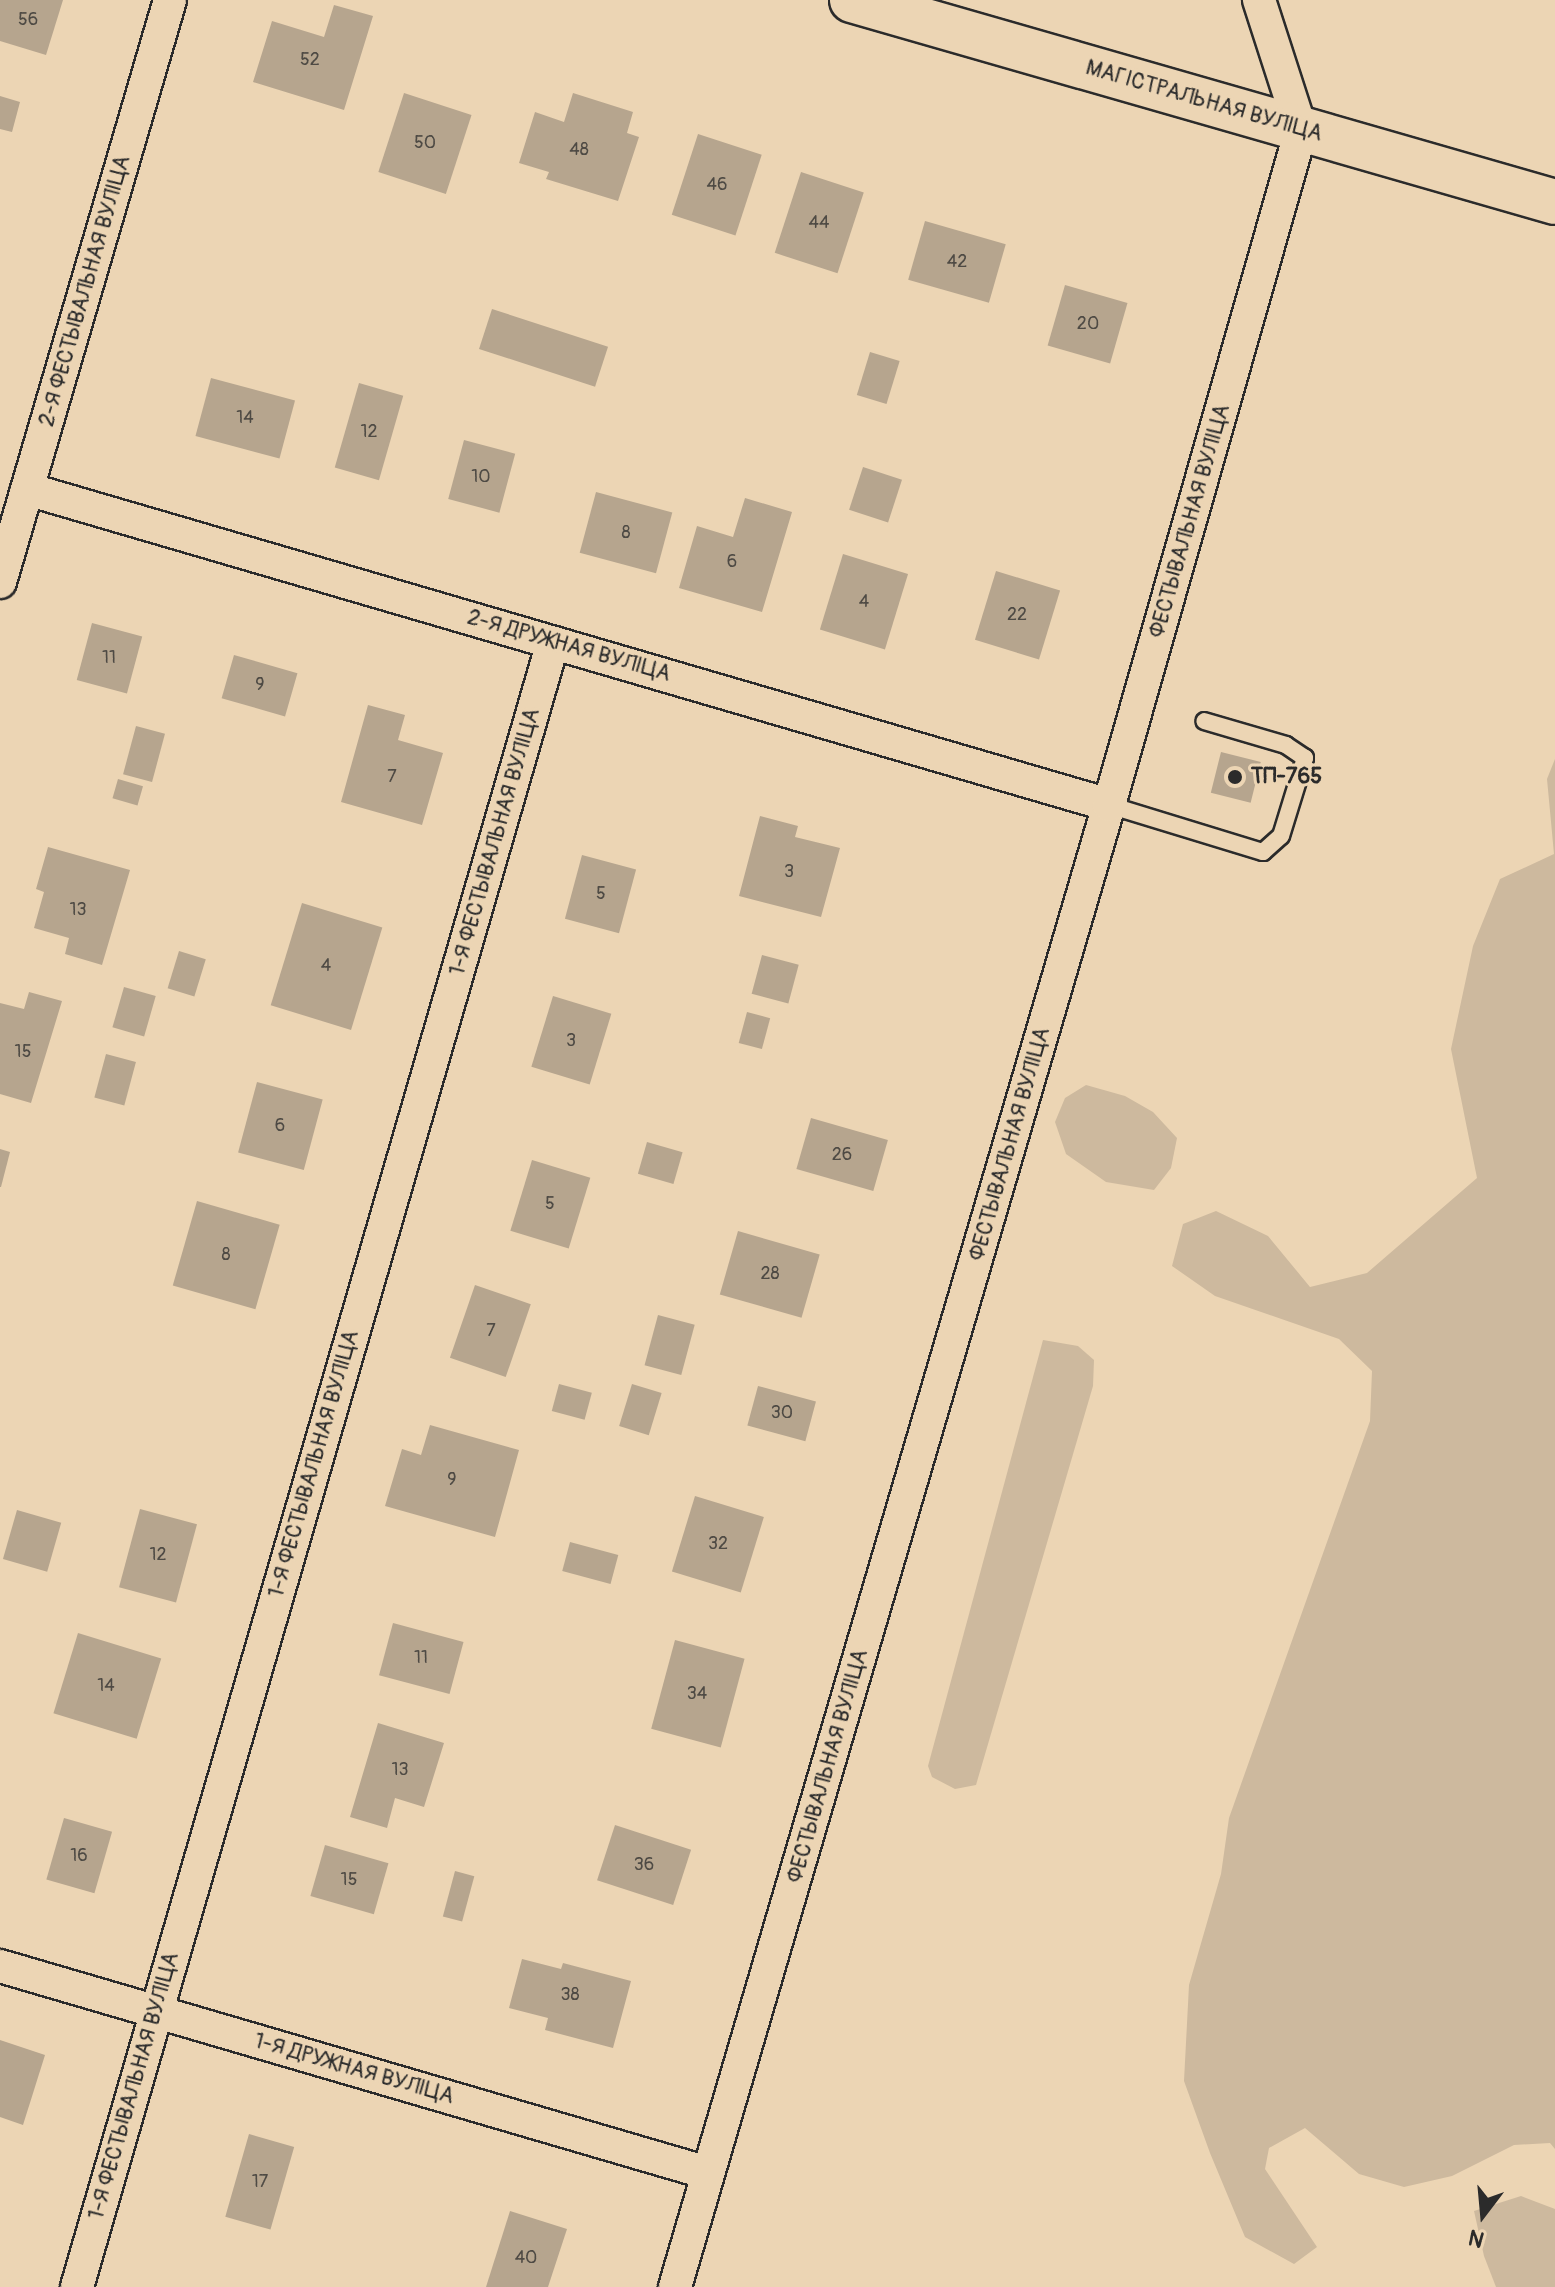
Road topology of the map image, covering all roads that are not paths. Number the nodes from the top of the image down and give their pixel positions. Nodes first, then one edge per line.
1 (170, 0) edge
2 (852, 0) edge
3 (1259, 0) edge
4 (1301, 130) junction
5 (1555, 202) edge
6 (27, 489) junction
7 (0, 582) edge
8 (553, 642) junction
9 (1204, 721) dead end
10 (1109, 805) junction
11 (0, 1966) edge
12 (155, 2011) junction
13 (708, 2173) junction
14 (77, 2287) edge
15 (675, 2287) edge

1 - 6 street, 2-Я ФЕСТЫВАЛЬНАЯ ВУЛІЦА
2 - 4 street, МАГІСТРАЛЬНАЯ ВУЛІЦА
3 - 4 street
4 - 5 street, МАГІСТРАЛЬНАЯ ВУЛІЦА
4 - 10 street, ФЕСТЫВАЛЬНАЯ ВУЛІЦА
6 - 7 street, 2-Я ФЕСТЫВАЛЬНАЯ ВУЛІЦА
6 - 8 street, 2-Я ДРУЖНАЯ ВУЛІЦА
8 - 10 street, 2-Я ДРУЖНАЯ ВУЛІЦА
8 - 12 street, 1-Я ФЕСТЫВАЛЬНАЯ ВУЛІЦА
9 - 10 lane
10 - 13 street, ФЕСТЫВАЛЬНАЯ ВУЛІЦА
11 - 12 street, 1-Я ДРУЖНАЯ ВУЛІЦА
12 - 13 street, 1-Я ДРУЖНАЯ ВУЛІЦА
12 - 14 street, 1-Я ФЕСТЫВАЛЬНАЯ ВУЛІЦА
13 - 15 street, ФЕСТЫВАЛЬНАЯ ВУЛІЦА

